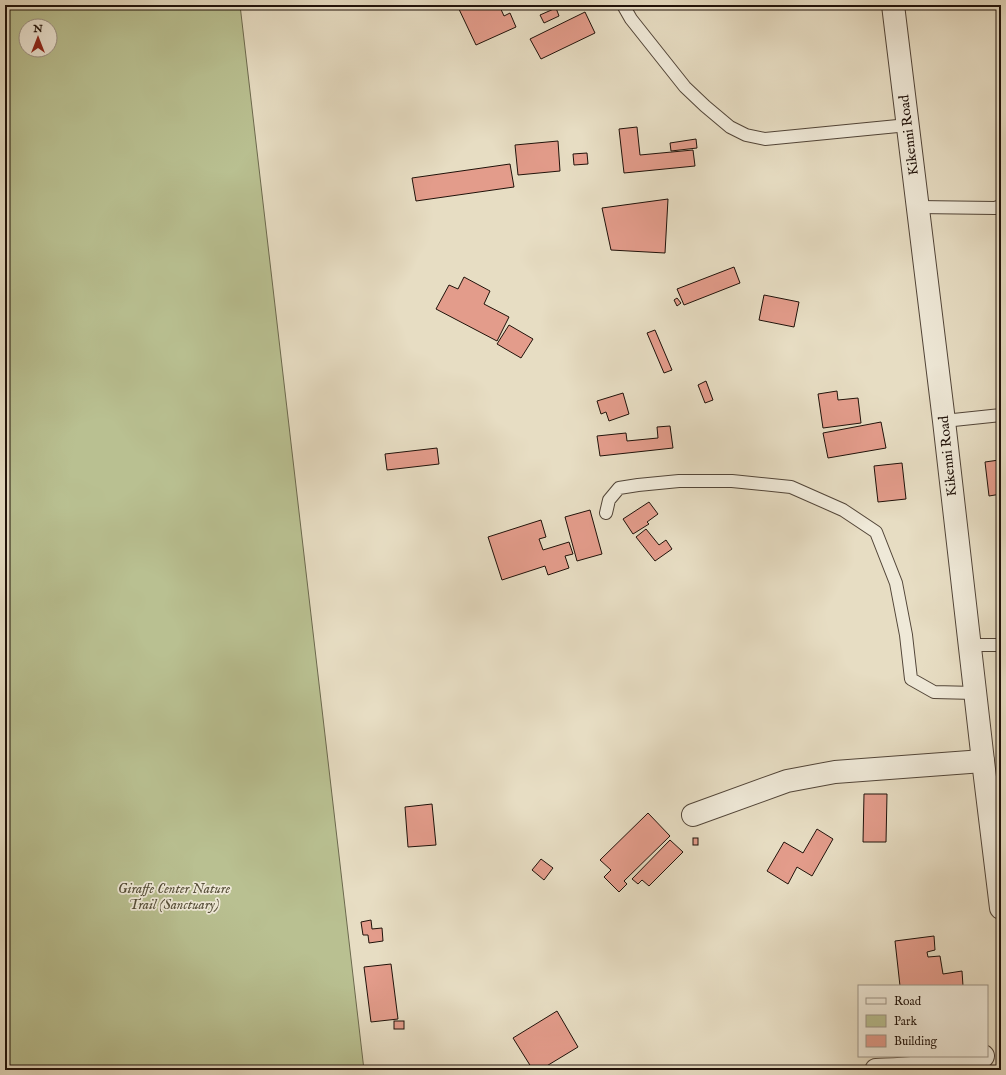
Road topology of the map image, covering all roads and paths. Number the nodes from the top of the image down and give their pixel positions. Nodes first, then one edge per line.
1 (623, 5) edge
2 (893, 5) edge
3 (908, 125) junction
4 (1001, 206) edge
5 (918, 207) junction
6 (1001, 415) edge
7 (944, 421) junction
8 (606, 513) dead end
9 (970, 645) junction
10 (1001, 645) edge
11 (975, 693) junction
12 (983, 762) junction
13 (693, 815) dead end
14 (1001, 908) edge
15 (1001, 1051) edge
16 (988, 1055) edge
17 (981, 1057) edge
18 (944, 1067) edge
19 (876, 1070) edge

1 - 3 lane
2 - 3 street, Kikenni Road
3 - 5 street, Kikenni Road
4 - 5 lane
5 - 7 street, Kikenni Road
6 - 7 lane
7 - 9 street, Kikenni Road
8 - 11 lane
9 - 10 lane
9 - 11 street, Kikenni Road
11 - 12 street, Kikenni Road
12 - 13 street
12 - 14 street, Kikenni Road
15 - 16 street
17 - 18 street
18 - 19 street

